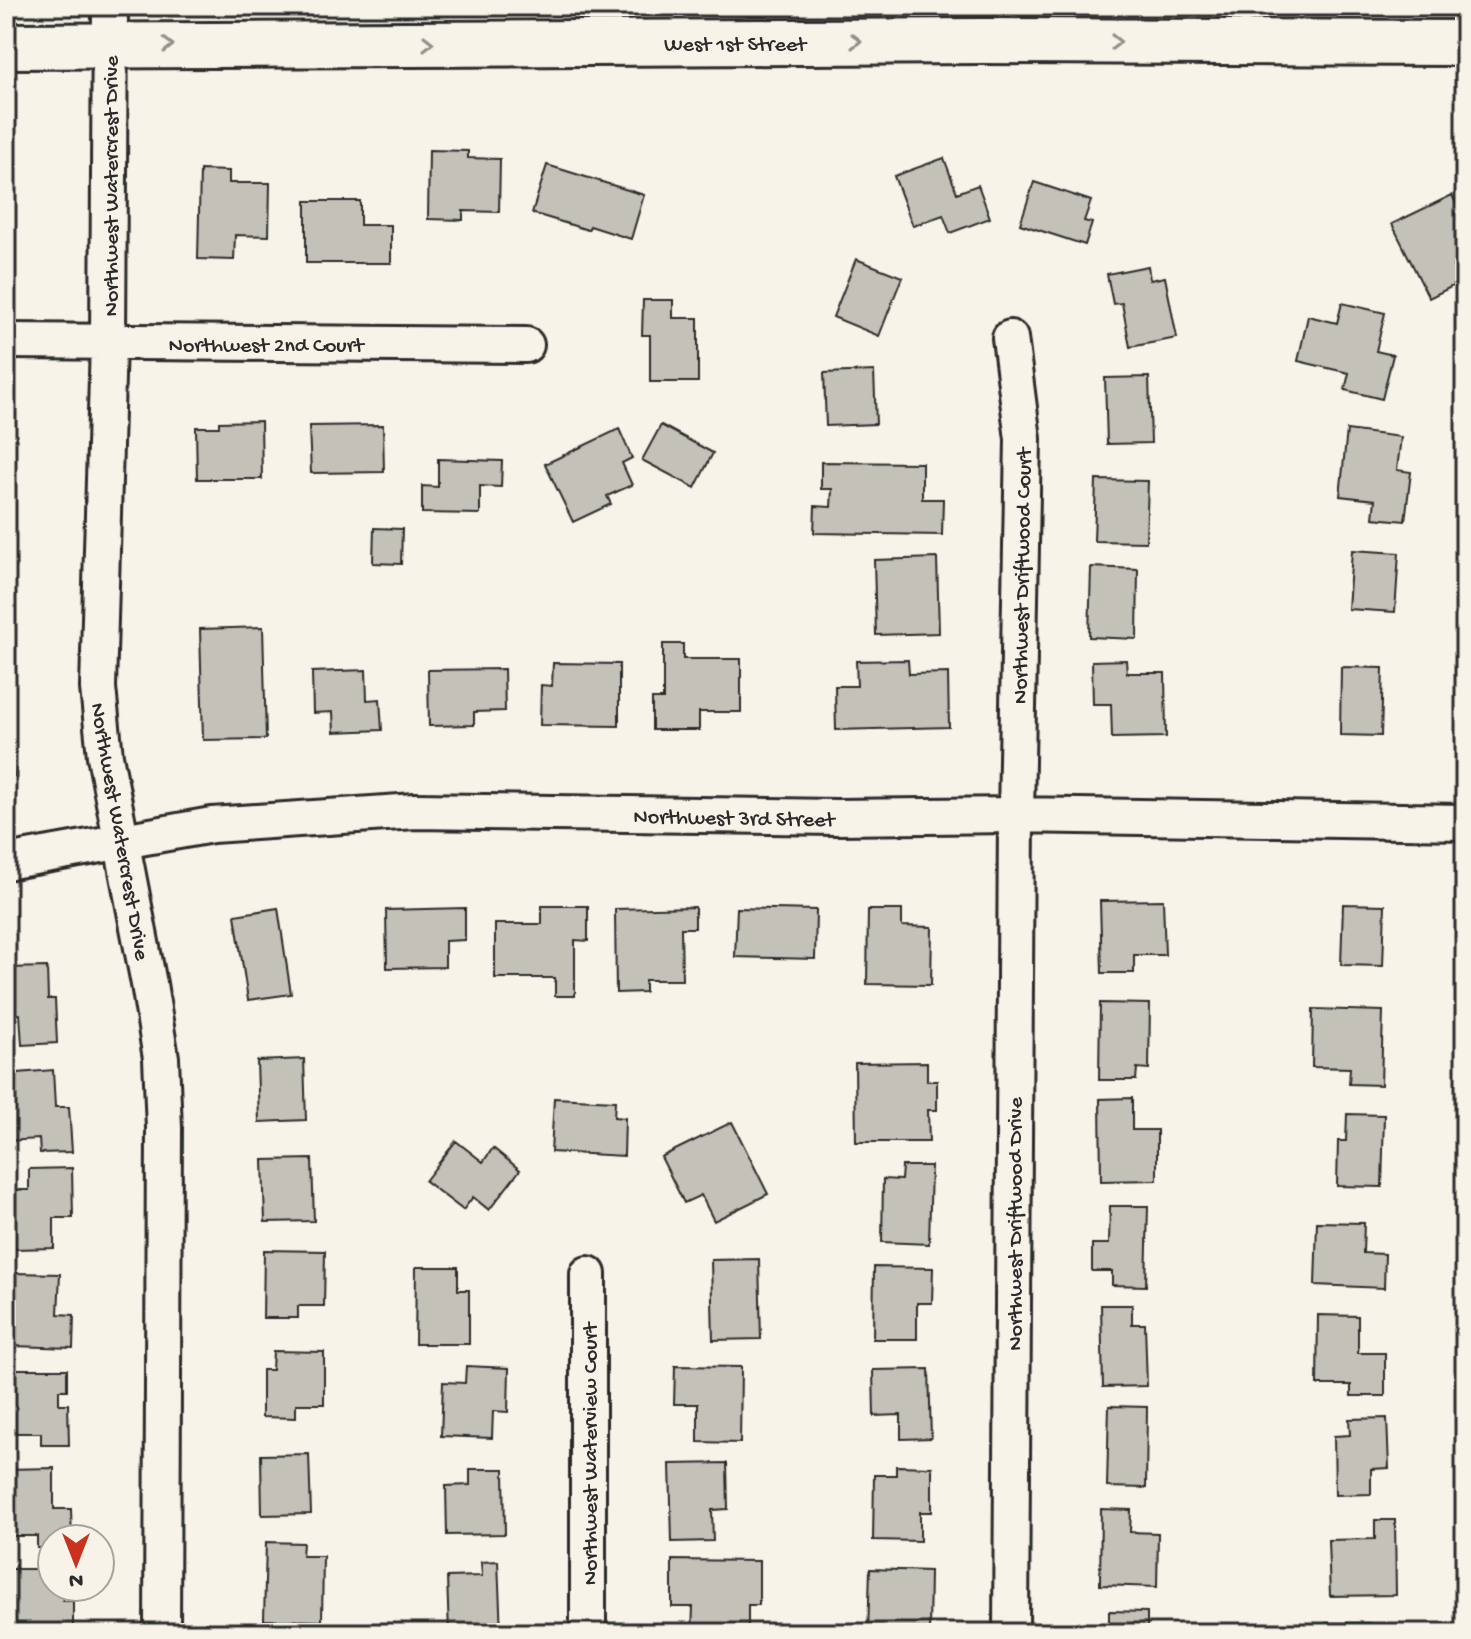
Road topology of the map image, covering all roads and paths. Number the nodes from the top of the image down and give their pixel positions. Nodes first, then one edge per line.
1 (110, 27) edge
2 (1465, 43) edge
3 (6, 46) edge
4 (1010, 338) dead end
5 (6, 341) edge
6 (108, 342) junction
7 (526, 345) dead end
8 (1016, 815) junction
9 (1465, 822) edge
10 (120, 842) junction
11 (6, 862) edge
12 (588, 1274) dead end
13 (162, 1633) edge
14 (588, 1633) edge
15 (1011, 1633) edge

1 -> 2 main road, West 1st Street
1 - 3 main road, West 1st Street
1 - 6 street, Northwest Watercrest Drive
4 - 8 street, Northwest Driftwood Court
5 - 6 street, Northwest 2nd Court
6 - 7 street, Northwest 2nd Court
6 - 10 street, Northwest Watercrest Drive
8 - 9 street, Northwest 3rd Street
8 - 10 street, Northwest 3rd Street
8 - 15 street, Northwest Driftwood Drive
10 - 11 street, Northwest 3rd Street
10 - 13 street, Northwest Watercrest Drive
12 - 14 street, Northwest Waterview Court

